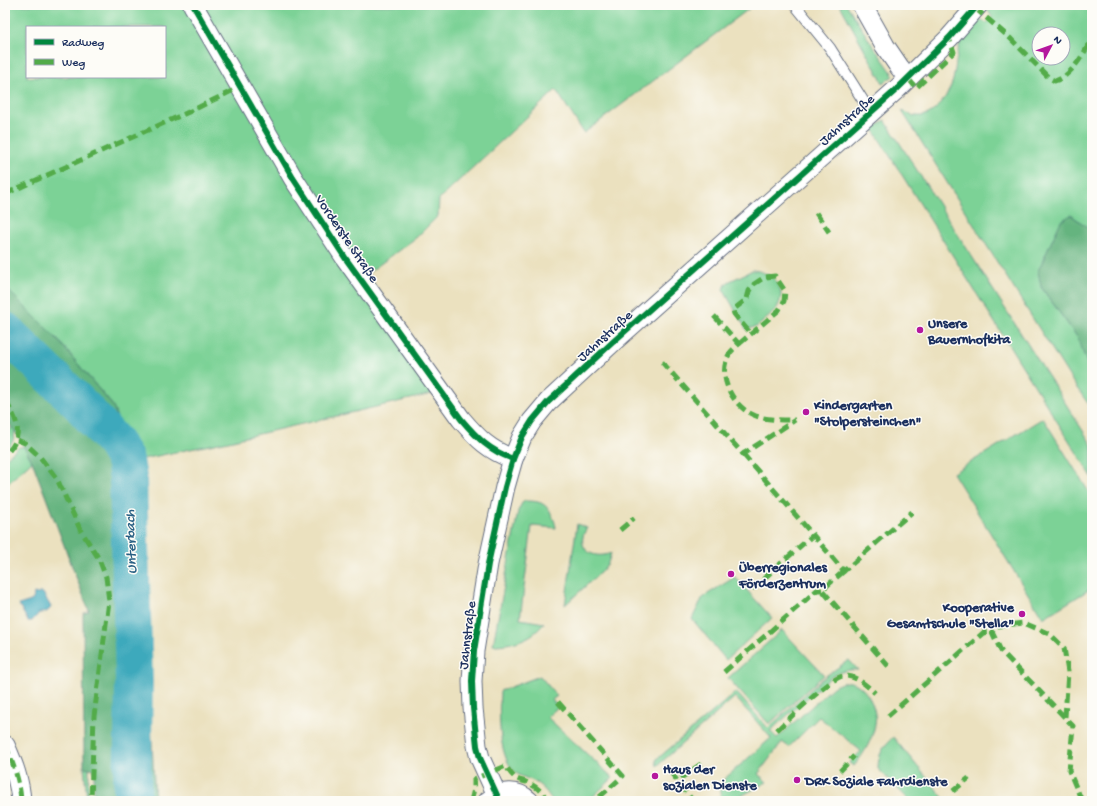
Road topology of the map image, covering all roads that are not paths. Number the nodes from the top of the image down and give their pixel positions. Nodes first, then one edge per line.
1 (193, 5) edge
2 (796, 5) edge
3 (862, 5) edge
4 (978, 5) edge
5 (908, 78) junction
6 (871, 113) junction
7 (513, 459) junction
8 (5, 745) edge
9 (492, 798) edge
10 (21, 801) edge
11 (529, 801) edge

1 - 7 street, Vorderste Straße
2 - 6 lane
3 - 5 street
4 - 5 street, Jahnstraße
5 - 6 street, Jahnstraße
6 - 7 street, Jahnstraße
7 - 9 street, Jahnstraße
8 - 10 street
9 - 11 street

